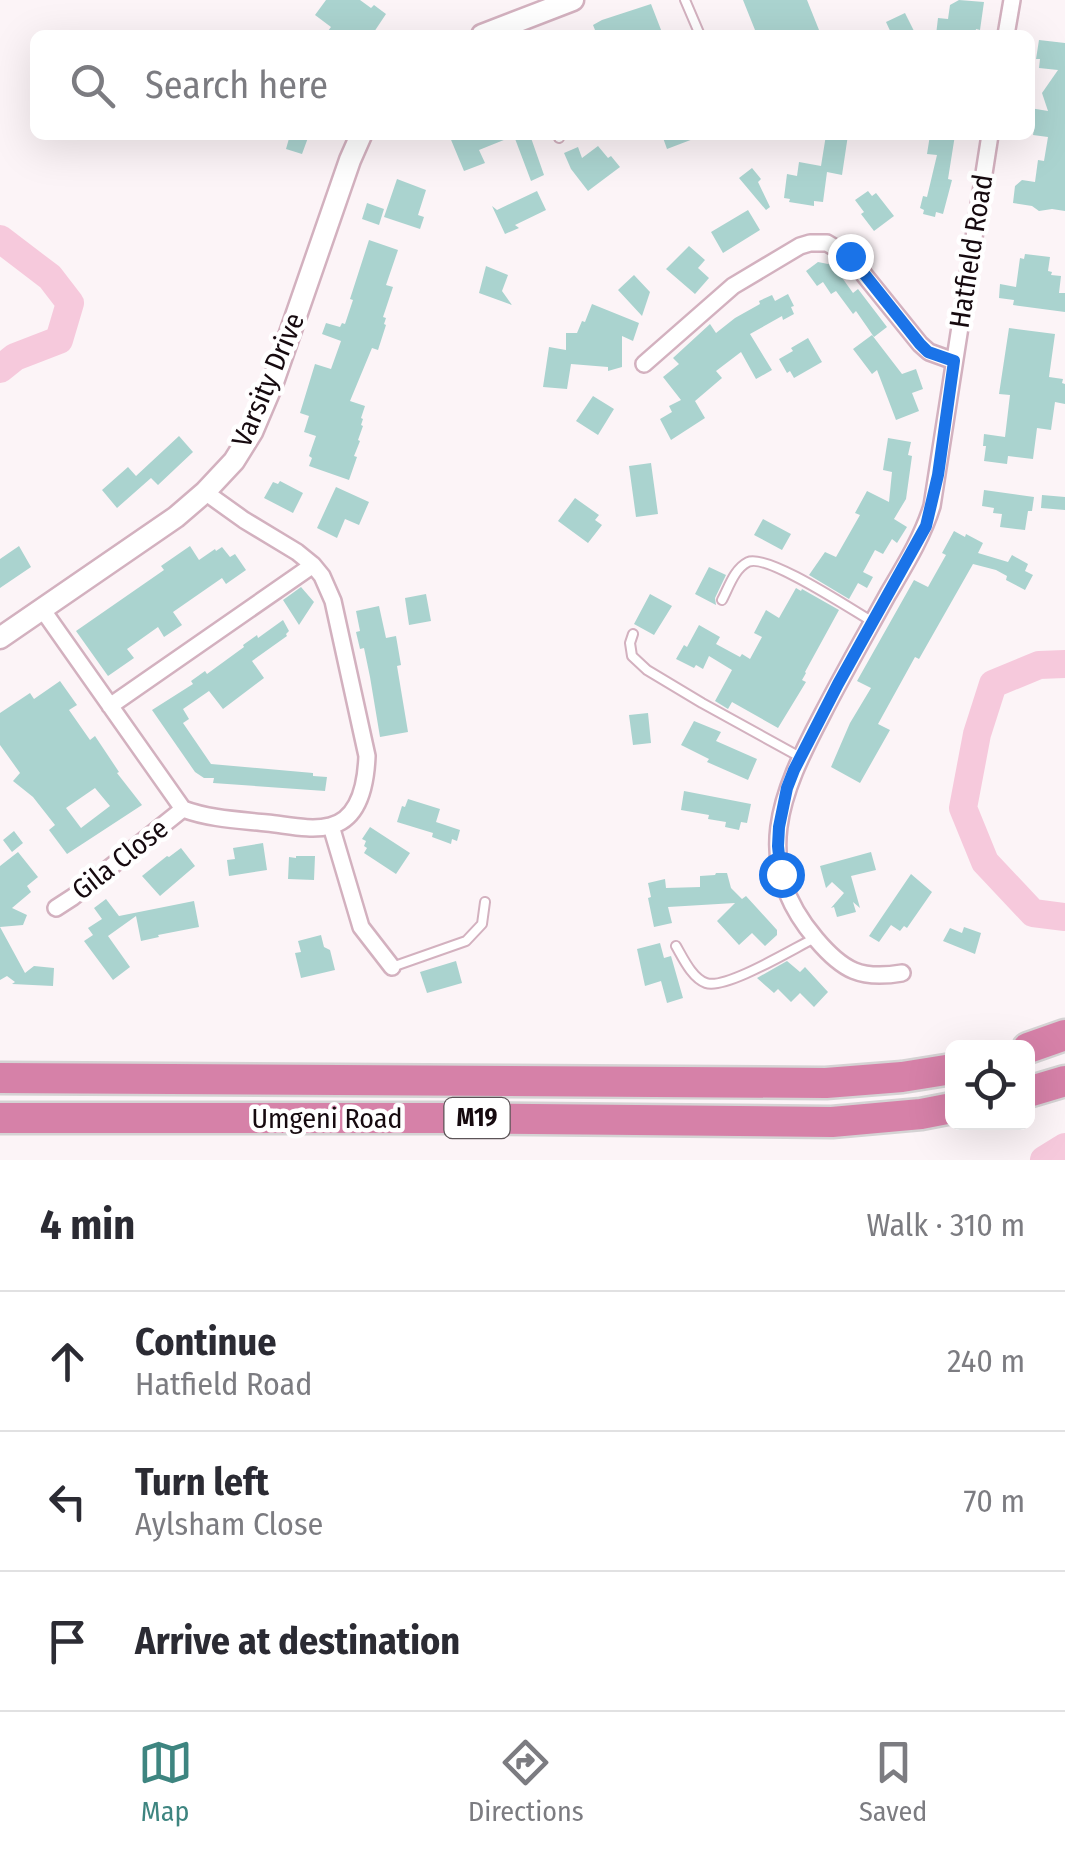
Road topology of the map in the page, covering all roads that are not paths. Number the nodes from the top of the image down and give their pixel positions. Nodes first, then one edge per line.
1 (573, 0) edge
2 (685, 0) edge
3 (1012, 0) edge
4 (515, 28) edge
5 (698, 30) edge
6 (1007, 30) edge
7 (360, 140) edge
8 (989, 140) edge
9 (954, 361) junction
10 (644, 364) dead end
11 (205, 492) junction
12 (312, 565) junction
13 (722, 600) dead end
14 (42, 609) junction
15 (873, 622) junction
16 (633, 634) dead end
17 (0, 638) edge
18 (110, 706) junction
19 (800, 757) junction
20 (183, 808) junction
21 (331, 826) junction
22 (485, 902) dead end
23 (56, 908) dead end
24 (815, 938) junction
25 (676, 946) dead end
26 (392, 967) joint
27 (902, 973) dead end
28 (1065, 1035) edge
29 (1035, 1046) edge
30 (945, 1069) edge
31 (0, 1078) edge
32 (1065, 1081) edge
33 (1035, 1090) edge
34 (945, 1109) edge
35 (0, 1118) edge

1 - 4 street
2 - 5 lane
3 - 6 street
7 - 11 street, Varsity Drive
8 - 9 street, Hatfield Road
9 - 10 street
9 - 15 street, Hatfield Road
11 - 12 street
11 - 14 street, Varsity Drive
12 - 18 street
12 - 21 street
13 - 15 lane
14 - 17 street, Varsity Drive
14 - 18 street
15 - 19 street, Hatfield Road
16 - 19 lane
18 - 20 street
19 - 24 street, Hatfield Road
20 - 21 street
20 - 23 street, Gila Close
21 - 26 street
22 - 26 lane
24 - 25 lane
24 - 27 street, Hatfield Road
28 - 29 highway
30 - 31 highway, Umgeni Road / M19
32 - 33 highway
34 - 35 highway, Umgeni Road / M19

